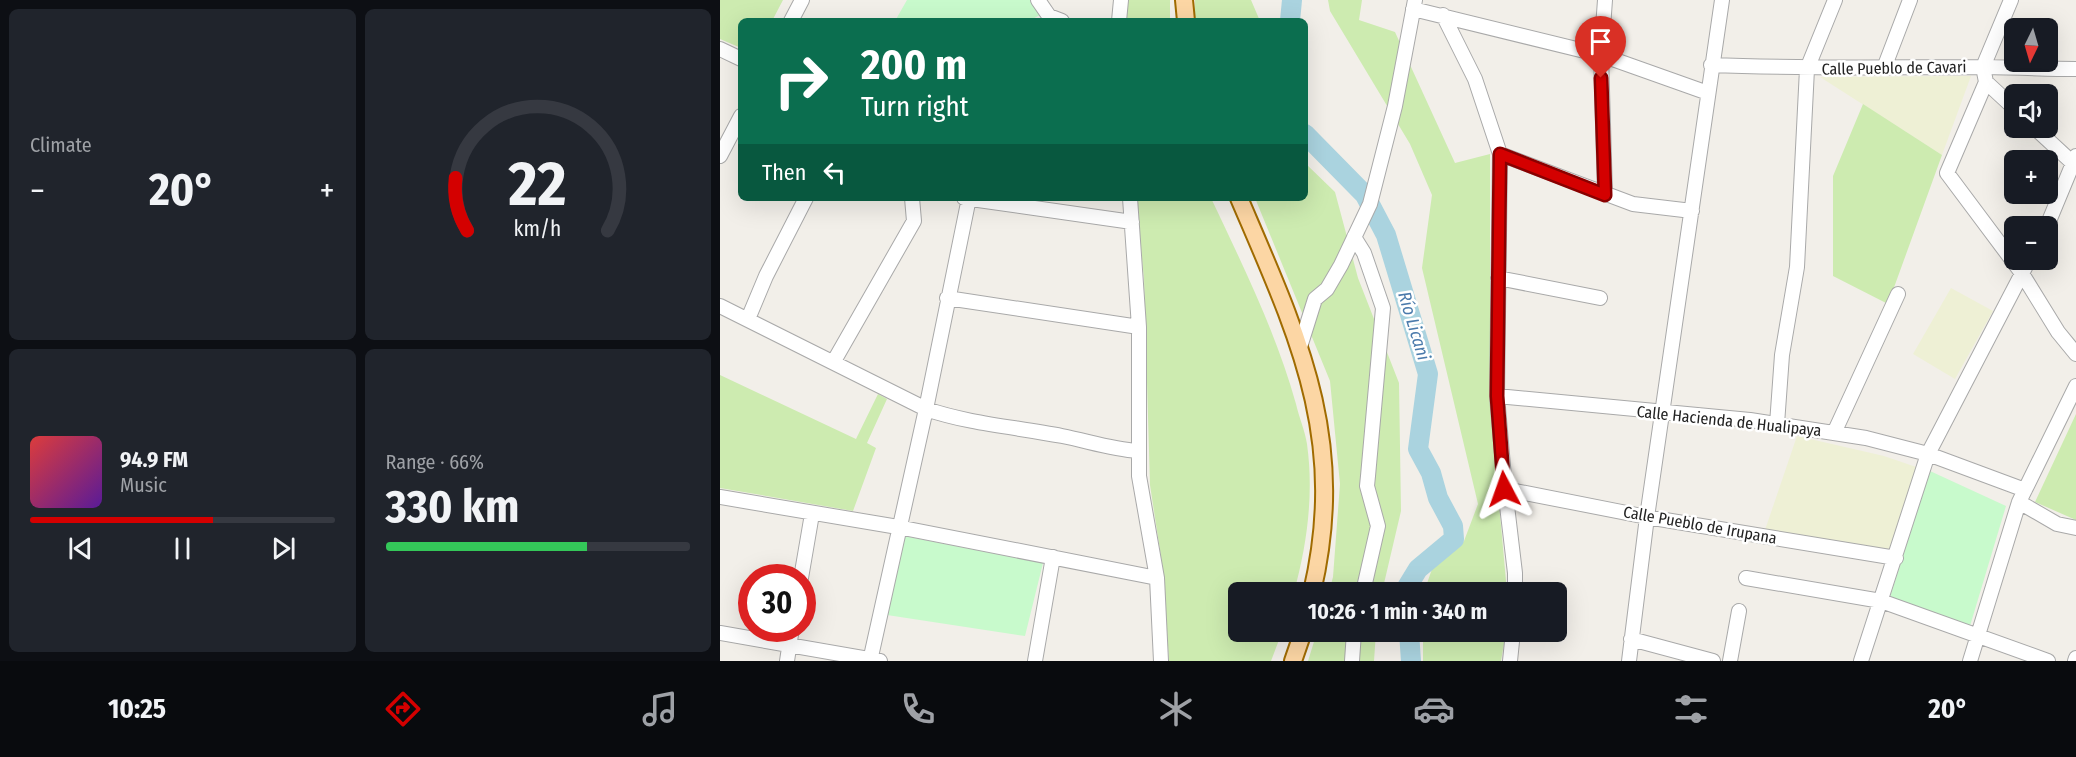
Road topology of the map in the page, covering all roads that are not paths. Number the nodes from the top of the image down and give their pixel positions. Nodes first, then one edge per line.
1 (802, 0) edge
2 (1038, 0) edge
3 (1121, 0) edge
4 (1184, 0) edge
5 (1605, 0) edge
6 (1722, 0) edge
7 (1835, 0) edge
8 (1910, 0) edge
9 (2011, 0) edge
10 (1414, 4) edge
11 (1443, 15) junction
12 (793, 18) edge
13 (1054, 18) edge
14 (1119, 18) edge
15 (1186, 18) edge
16 (720, 49) edge
17 (1600, 54) junction
18 (738, 58) edge
19 (1711, 65) junction
20 (1983, 67) junction
21 (1884, 68) junction
22 (1807, 69) junction
23 (2076, 69) edge
24 (1986, 82) junction
25 (1708, 93) junction
26 (2004, 99) edge
27 (738, 123) edge
28 (2047, 138) edge
29 (1500, 154) junction
30 (720, 156) edge
31 (2075, 162) edge
32 (1605, 195) junction
33 (804, 201) edge
34 (912, 201) edge
35 (967, 201) edge
36 (988, 201) edge
37 (1131, 201) edge
38 (1240, 201) edge
39 (1692, 211) junction
40 (2051, 216) edge
41 (1132, 222) junction
42 (1354, 237) junction
43 (2021, 272) junction
44 (1498, 278) junction
45 (1898, 294) dead end
46 (947, 297) junction
47 (1600, 298) dead end
48 (720, 306) edge
49 (748, 318) junction
50 (1139, 327) junction
51 (1300, 347) junction
52 (2076, 354) edge
53 (834, 362) junction
54 (2076, 386) edge
55 (1497, 396) junction
56 (926, 409) junction
57 (1663, 414) junction
58 (1777, 424) junction
59 (1834, 433) junction
60 (1138, 451) junction
61 (1928, 454) junction
62 (1504, 489) junction
63 (2022, 496) junction
64 (720, 497) edge
65 (812, 514) junction
66 (1647, 517) junction
67 (898, 527) junction
68 (2076, 528) edge
69 (1053, 557) junction
70 (1896, 558) junction
71 (803, 564) edge
72 (1157, 578) junction
73 (1746, 578) dead end
74 (1314, 582) edge
75 (1365, 582) edge
76 (1515, 582) edge
77 (1881, 601) junction
78 (1740, 612) dead end
79 (720, 633) edge
80 (1979, 636) junction
81 (1631, 639) junction
82 (790, 642) edge
83 (1300, 642) edge
84 (1353, 642) edge
85 (1512, 642) edge
86 (789, 645) junction
87 (874, 660) edge
88 (787, 661) edge
89 (1035, 661) edge
90 (1161, 661) edge
91 (1293, 661) edge
92 (1352, 661) edge
93 (1510, 661) edge
94 (1629, 661) edge
95 (1713, 661) edge
96 (1730, 661) edge
97 (1861, 661) edge
98 (1970, 661) edge
99 (2048, 661) edge

1 - 12 street
2 - 13 street
3 - 14 street
4 - 15 main road
5 - 17 street
6 - 19 street
7 - 22 street
8 - 21 street
9 - 20 street
10 - 11 street
10 - 42 street
11 - 17 street
11 - 29 street
16 - 18 street
17 - 25 street
17 - 32 street
19 - 22 street, Calle Pueblo de Cavari
19 - 25 street
20 - 21 street, Calle Pueblo de Cavari
20 - 23 street, Calle Pueblo de Cavari
20 - 24 street
21 - 22 street, Calle Pueblo de Cavari
22 - 58 street
24 - 26 street
24 - 43 street
25 - 39 street
27 - 30 street
28 - 31 street
29 - 32 street
29 - 44 street
31 - 40 street
32 - 39 street
33 - 49 street
34 - 53 street
35 - 46 street
36 - 41 street
37 - 41 street
38 - 51 main road
39 - 57 street
41 - 50 street
42 - 51 street
42 - 75 street
43 - 52 street
43 - 61 street
44 - 47 street
44 - 55 street
45 - 59 street
46 - 50 street
46 - 56 street
48 - 49 street
49 - 53 street
50 - 60 street
51 - 74 main road
53 - 56 street
54 - 63 street
55 - 57 street, Calle Hacienda de Hualipaya
55 - 62 street
56 - 60 street
56 - 67 street
57 - 58 street, Calle Hacienda de Hualipaya
57 - 66 street
58 - 59 street, Calle Hacienda de Hualipaya
59 - 61 street, Calle Hacienda de Hualipaya
60 - 72 street
61 - 63 street, Calle Hacienda de Hualipaya
61 - 70 street
62 - 66 street, Calle Pueblo de Irupana
62 - 76 street
63 - 68 street, Calle Hacienda de Hualipaya
63 - 80 street
64 - 65 street
65 - 67 street
65 - 71 street
66 - 70 street, Calle Pueblo de Irupana
66 - 81 street
67 - 69 street
67 - 87 street
69 - 72 street
69 - 89 street
70 - 77 street
72 - 90 street
73 - 77 street
77 - 80 street
77 - 97 street
78 - 96 street
79 - 86 street
80 - 98 street
80 - 99 street
81 - 94 street
81 - 95 street
82 - 86 street
83 - 91 main road
84 - 92 street
85 - 93 street
86 - 87 street
86 - 88 street

